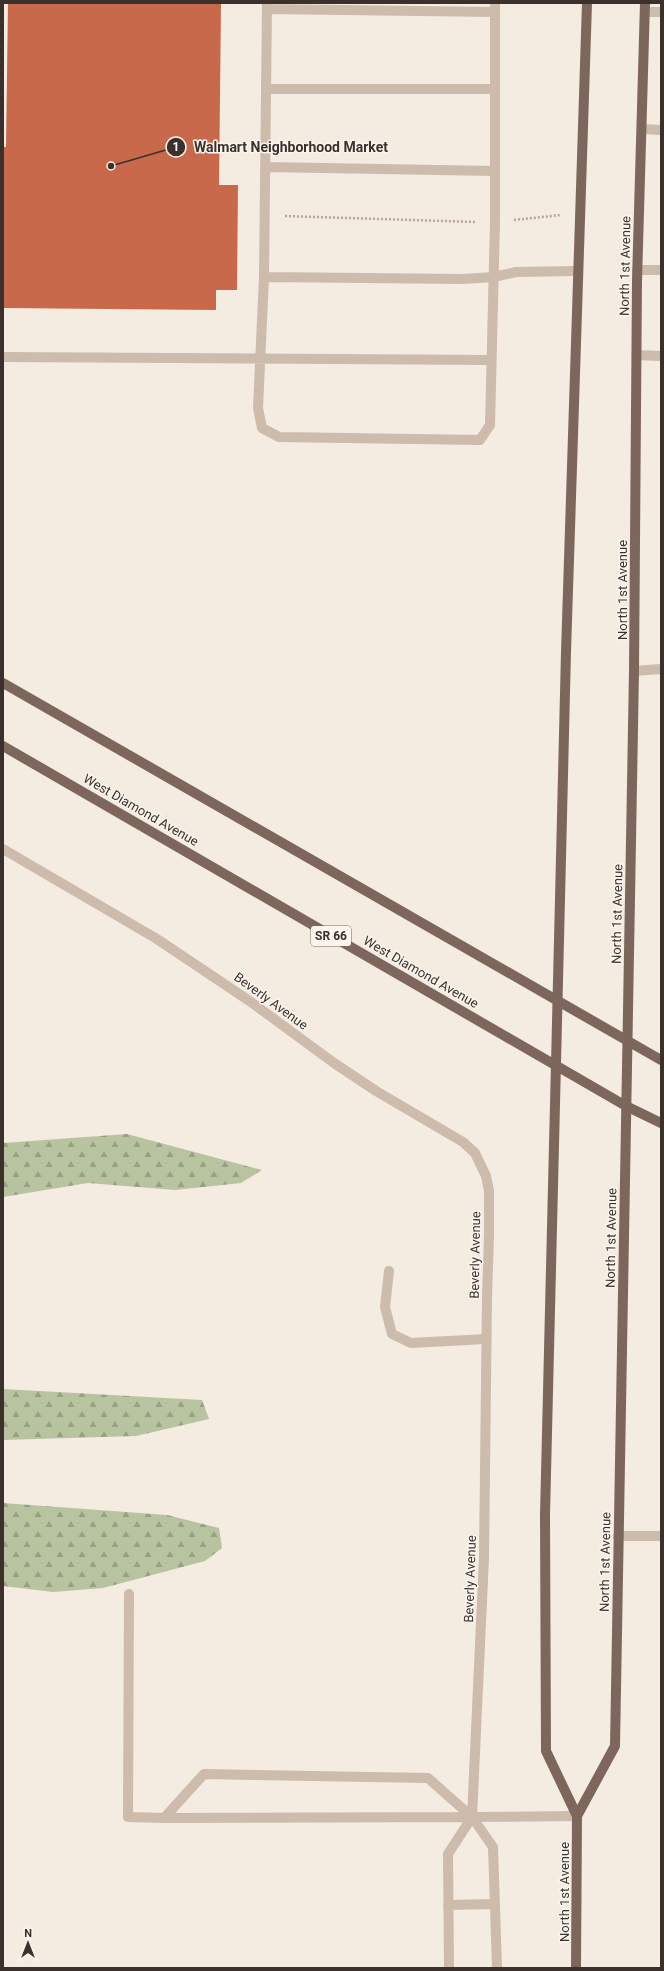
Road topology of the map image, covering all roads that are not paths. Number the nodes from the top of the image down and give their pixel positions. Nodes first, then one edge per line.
1 (587, 3) edge
2 (267, 6) edge
3 (495, 7) edge
4 (645, 7) edge
5 (661, 12) edge
6 (266, 89) junction
7 (495, 89) junction
8 (642, 129) junction
9 (661, 130) edge
10 (265, 167) junction
11 (495, 171) junction
12 (578, 270) junction
13 (637, 270) junction
14 (661, 270) edge
15 (264, 277) junction
16 (494, 277) junction
17 (637, 355) junction
18 (661, 356) edge
19 (3, 357) edge
20 (261, 360) junction
21 (491, 360) junction
22 (661, 669) edge
23 (634, 671) junction
24 (3, 683) edge
25 (3, 746) edge
26 (3, 849) edge
27 (557, 1001) junction
28 (628, 1041) junction
29 (661, 1060) edge
30 (556, 1065) junction
31 (626, 1106) junction
32 (661, 1123) edge
33 (389, 1271) dead end
34 (486, 1339) junction
35 (618, 1536) junction
36 (661, 1536) edge
37 (129, 1594) dead end
38 (577, 1816) junction
39 (472, 1817) junction
40 (164, 1818) junction
41 (495, 1904) junction
42 (448, 1905) junction
43 (449, 1968) edge
44 (497, 1968) edge
45 (576, 1968) edge

1 - 12 main road, North 1st Avenue
2 - 3 street
2 - 6 street
3 - 7 street
4 - 5 street
4 - 8 main road, North 1st Avenue
6 - 7 street
6 - 10 street
7 - 11 street
8 - 9 street
8 - 13 main road, North 1st Avenue
10 - 11 street
10 - 15 street
11 - 16 street
12 - 16 street
12 - 27 main road, North 1st Avenue
13 - 14 street
13 - 17 main road, North 1st Avenue
15 - 16 street
15 - 20 street
16 - 21 street
17 - 18 street
17 - 23 main road, North 1st Avenue
19 - 20 street
20 - 21 street
20 - 21 street
22 - 23 street
23 - 28 main road, North 1st Avenue
24 - 27 main road
25 - 30 main road, West Diamond Avenue / SR 66
26 - 34 street, Beverly Avenue
27 - 28 main road
27 - 30 main road, North 1st Avenue
28 - 29 main road
28 - 31 main road, North 1st Avenue
30 - 31 main road, West Diamond Avenue / SR 66
30 - 38 main road, North 1st Avenue
31 - 32 main road, West Diamond Avenue / SR 66
31 - 35 main road, North 1st Avenue
33 - 34 street
34 - 39 street, Beverly Avenue
35 - 36 street
35 - 38 main road, North 1st Avenue
37 - 40 street
38 - 39 street
38 - 45 main road, North 1st Avenue
39 - 40 street
39 - 40 street
39 - 41 street
39 - 42 street
41 - 42 street
41 - 44 street
42 - 43 street

